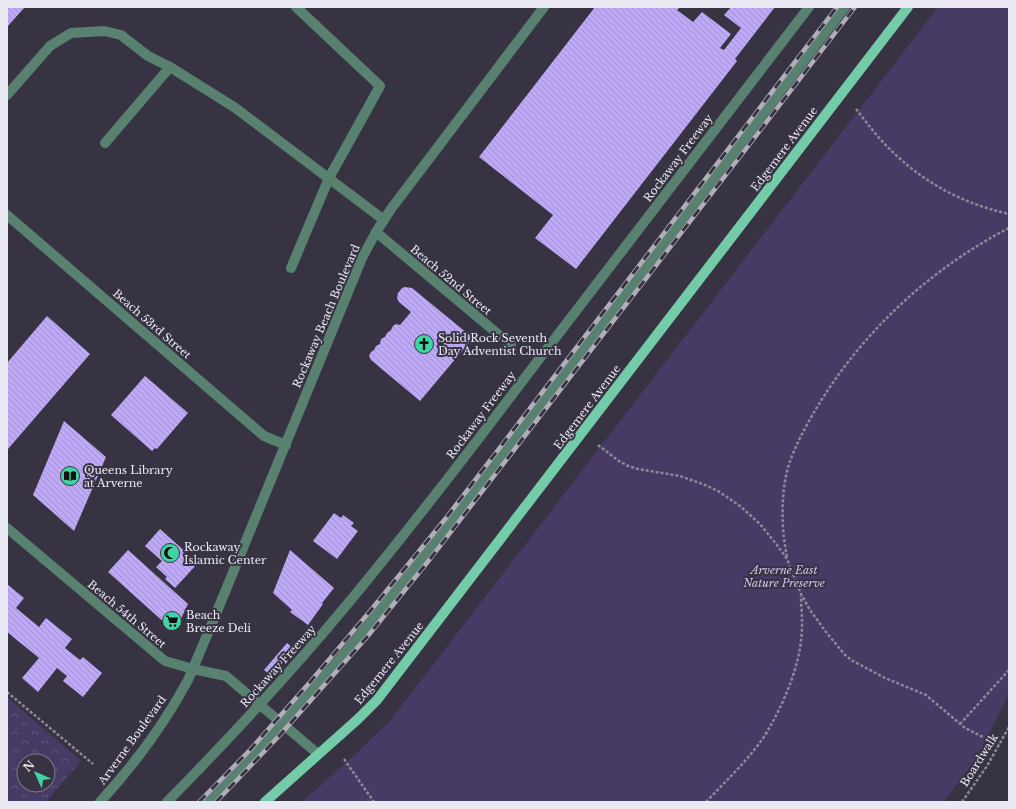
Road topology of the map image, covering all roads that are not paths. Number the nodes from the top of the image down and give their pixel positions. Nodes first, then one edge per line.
1 (296, 7) edge
2 (544, 7) edge
3 (808, 7) edge
4 (845, 7) edge
5 (908, 7) edge
6 (170, 67) junction
7 (7, 95) edge
8 (105, 143) dead end
9 (329, 178) junction
10 (7, 215) edge
11 (384, 220) junction
12 (376, 232) junction
13 (291, 268) dead end
14 (511, 346) dead end
15 (286, 445) junction
16 (7, 528) edge
17 (193, 669) junction
18 (260, 705) junction
19 (282, 724) junction
20 (318, 754) junction
21 (100, 802) edge
22 (167, 802) edge
23 (208, 802) edge
24 (265, 802) edge

1 - 9 street
2 - 11 street, Rockaway Beach Boulevard
3 - 18 street, Rockaway Freeway
4 - 19 street
5 - 20 main road, Edgemere Avenue
6 - 7 street
6 - 8 street
6 - 9 street
9 - 11 street
9 - 13 street
10 - 15 street, Beach 53rd Street
11 - 12 street, Rockaway Beach Boulevard
12 - 14 street, Beach 52nd Street
12 - 15 street, Rockaway Beach Boulevard
15 - 17 street, Rockaway Beach Boulevard
16 - 17 street, Beach 54th Street
17 - 18 street, Beach 54th Street
17 - 21 street, Arverne Boulevard
18 - 19 street, Beach 54th Street
18 - 22 street, Rockaway Freeway
19 - 20 street, Beach 54th Street
19 - 23 street
20 - 24 main road, Edgemere Avenue

